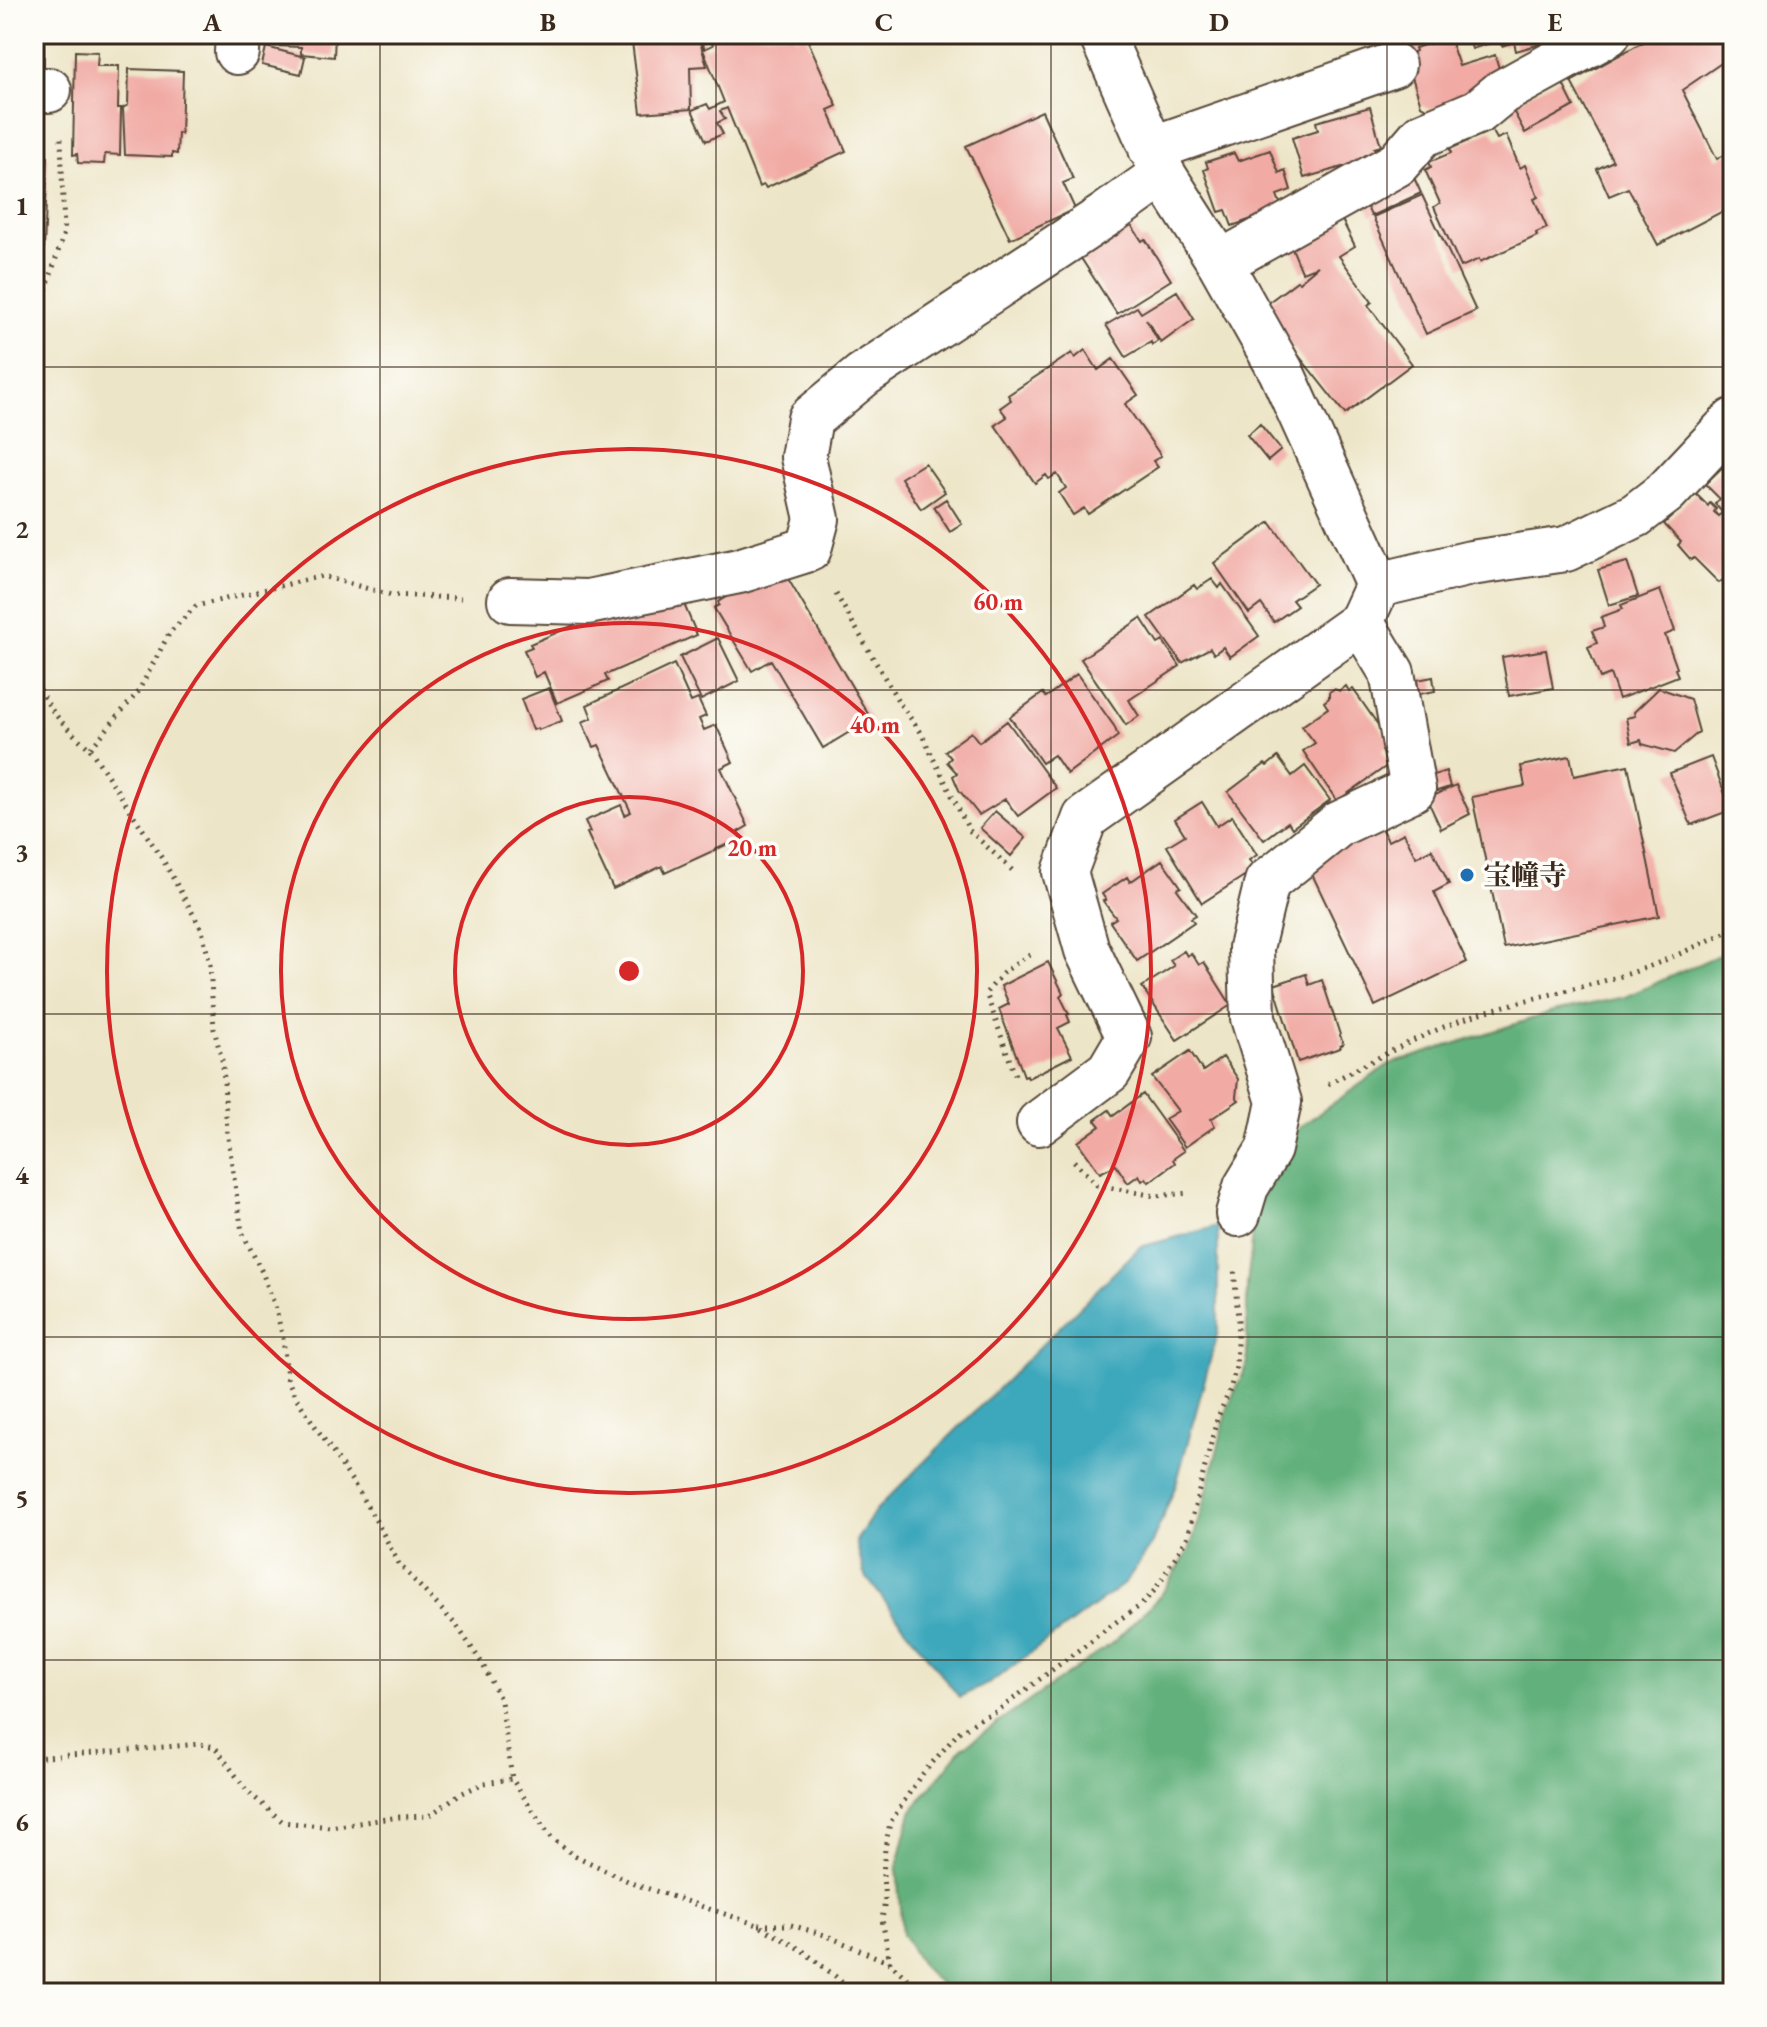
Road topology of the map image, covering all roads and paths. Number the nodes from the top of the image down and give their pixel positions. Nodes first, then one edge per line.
1 (1101, 34) edge
2 (1608, 34) edge
3 (1393, 65) dead end
4 (41, 90) edge
5 (1157, 161) junction
6 (1220, 263) junction
7 (34, 328) edge
8 (1733, 421) edge
9 (809, 549) junction
10 (510, 600) joint
11 (1370, 603) junction
12 (34, 666) edge
13 (90, 749) junction
14 (1723, 862) dead end
15 (1733, 863) edge
16 (1013, 871) dead end
17 (1733, 929) edge
18 (1037, 949) dead end
19 (1279, 1102) junction
20 (1039, 1123) junction
21 (1242, 1200) junction
22 (34, 1758) edge
23 (512, 1779) junction
24 (758, 1925) junction
25 (890, 1963) junction
26 (853, 1993) edge
27 (923, 1993) edge

1 - 5 street
2 - 6 street
3 - 5 street
4 - 7 path
5 - 6 street
5 - 9 street
6 - 11 street
8 - 11 street
9 - 10 street
9 - 16 path
10 - 13 path
11 - 19 street
11 - 20 street
12 - 13 path
13 - 23 path
14 - 15 path
17 - 19 path
18 - 20 path
19 - 21 street
20 - 21 path
21 - 25 path
22 - 23 path
23 - 24 path
24 - 25 path
24 - 26 path
25 - 27 path

